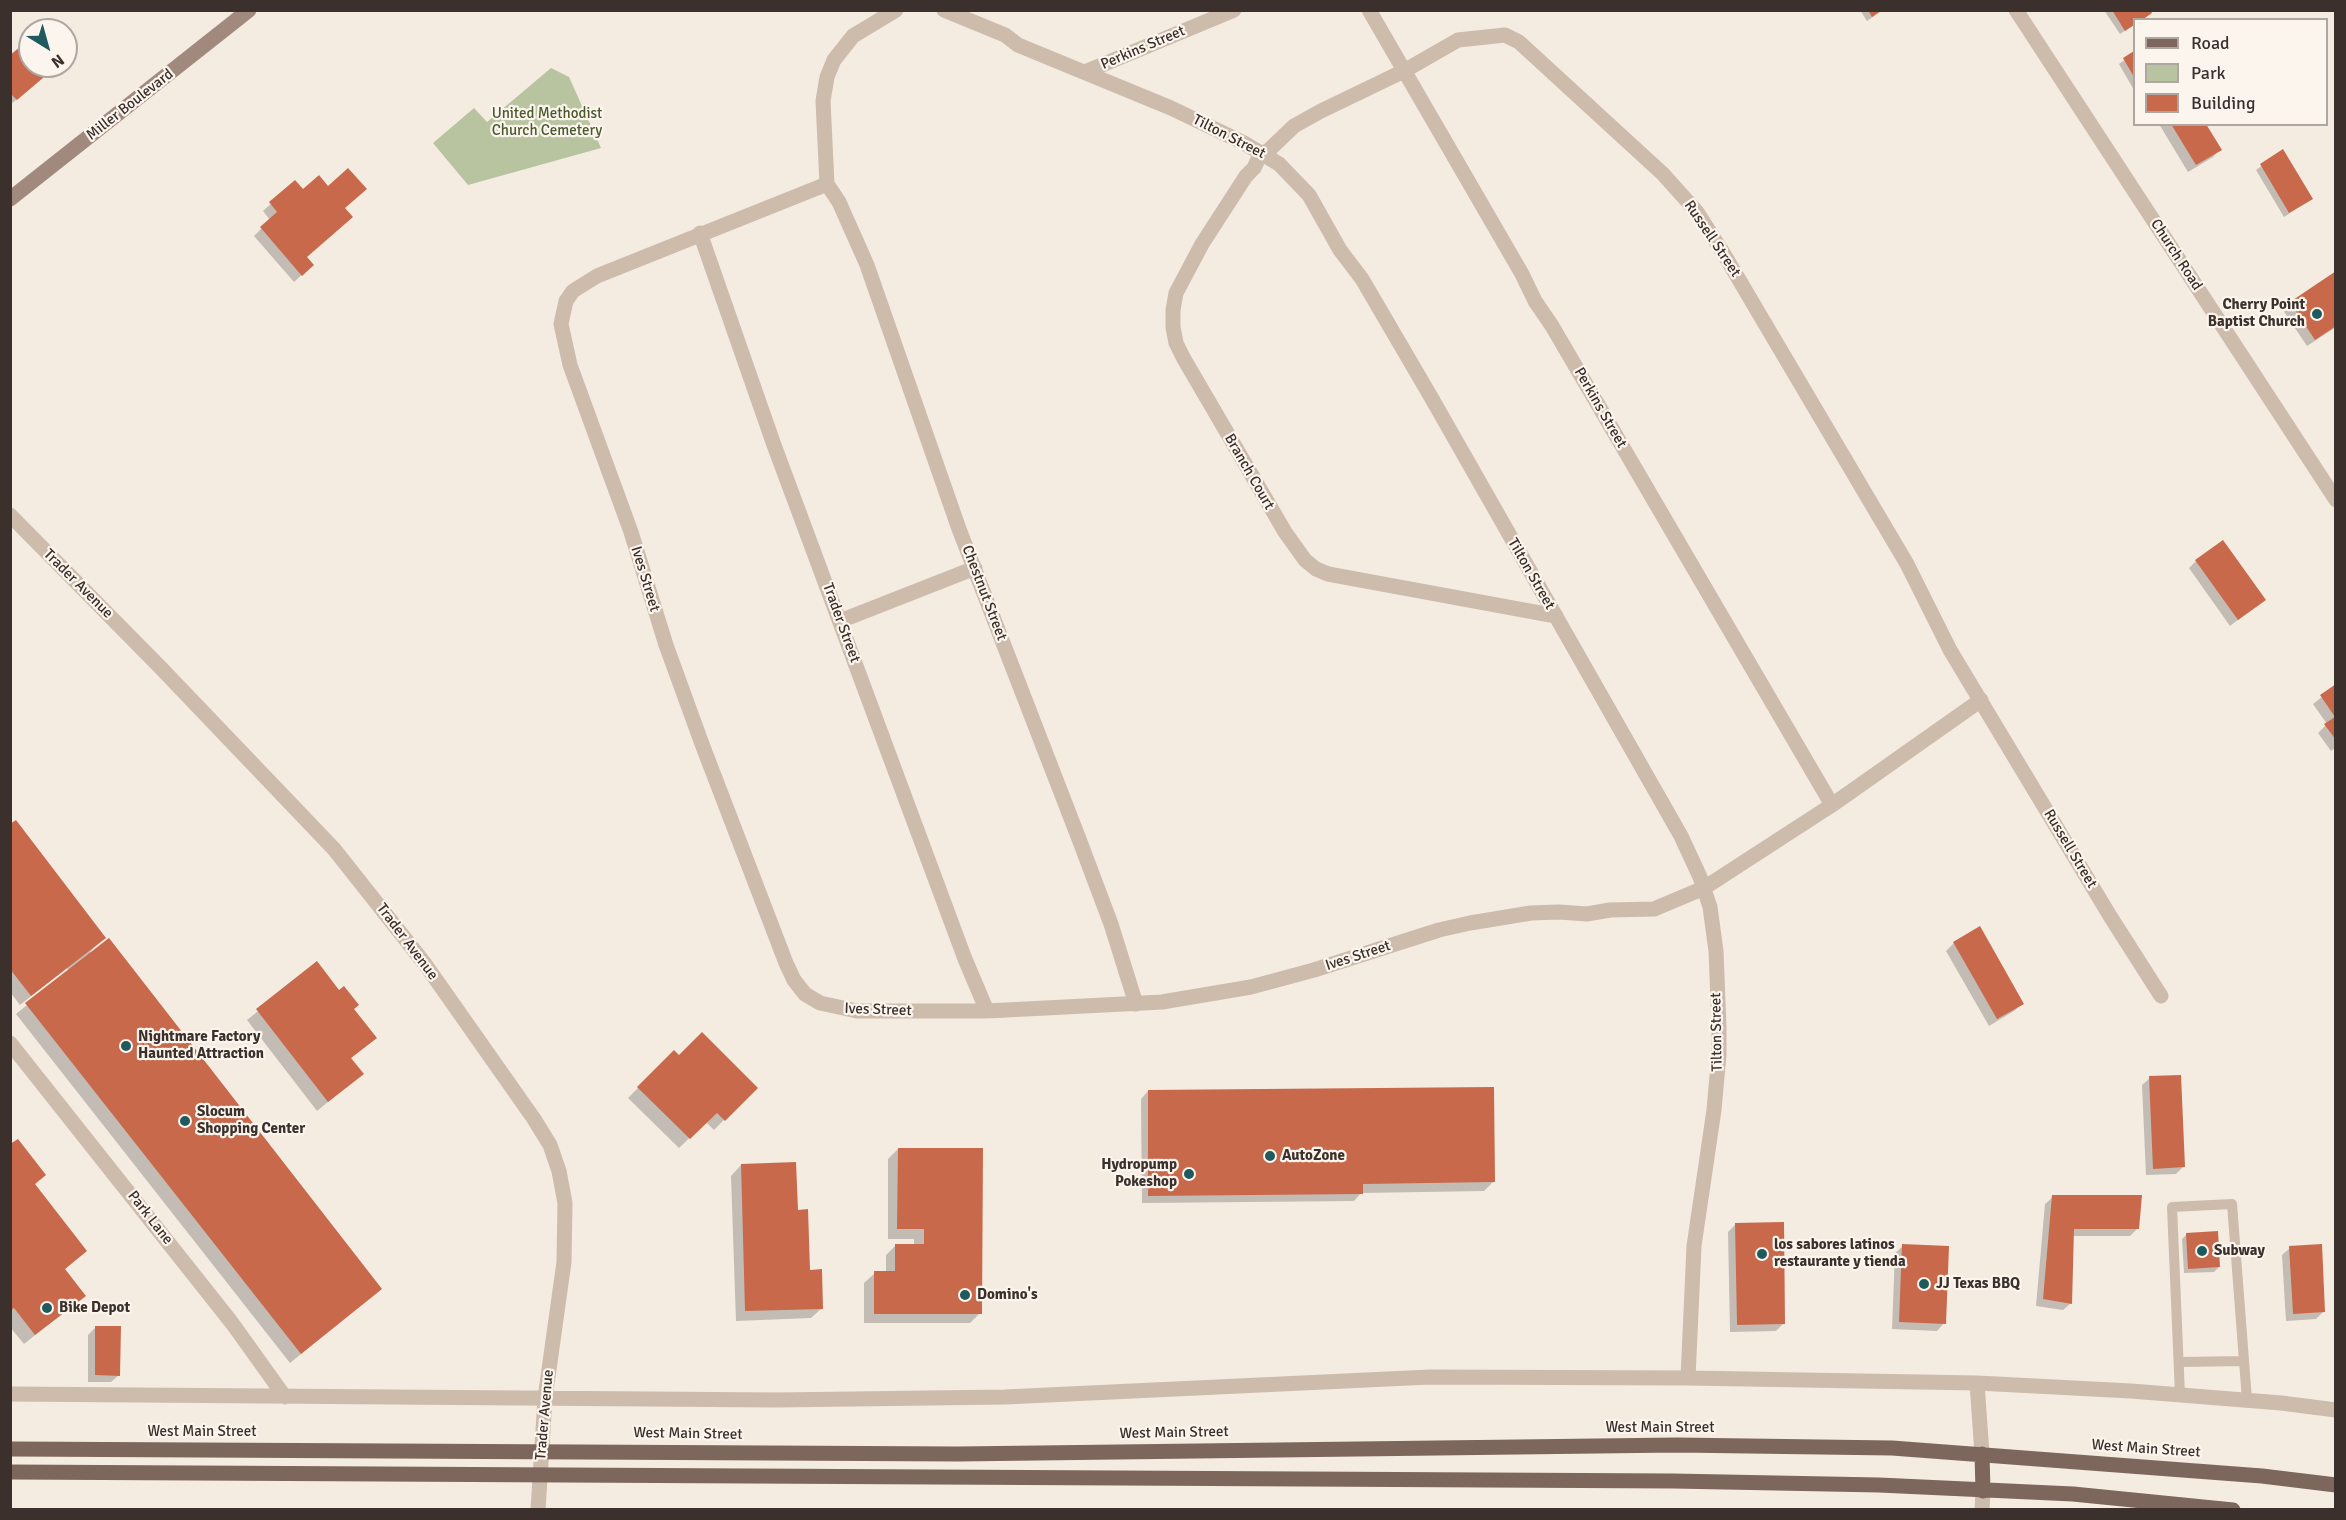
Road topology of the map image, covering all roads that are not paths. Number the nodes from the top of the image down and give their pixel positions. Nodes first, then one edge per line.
1 (249, 10) edge
2 (896, 10) edge
3 (944, 10) edge
4 (1234, 10) edge
5 (1369, 10) edge
6 (2016, 10) edge
7 (1404, 71) junction
8 (1086, 72) junction
9 (1261, 153) junction
10 (827, 184) junction
11 (10, 199) edge
12 (700, 233) junction
13 (2336, 500) edge
14 (10, 515) edge
15 (975, 568) junction
16 (1556, 616) junction
17 (840, 621) junction
18 (1981, 700) junction
19 (1832, 805) junction
20 (1704, 888) junction
21 (2161, 996) dead end
22 (1136, 1004) junction
23 (987, 1011) junction
24 (10, 1043) edge
25 (2243, 1361) junction
26 (2180, 1362) junction
27 (1688, 1378) junction
28 (1977, 1383) junction
29 (10, 1394) edge
30 (2180, 1395) junction
31 (285, 1397) junction
32 (545, 1398) junction
33 (2247, 1400) junction
34 (2336, 1410) edge
35 (10, 1449) edge
36 (542, 1451) junction
37 (1982, 1454) junction
38 (10, 1472) edge
39 (540, 1475) junction
40 (2336, 1485) edge
41 (1983, 1491) junction
42 (538, 1509) edge
43 (1982, 1509) edge
44 (2233, 1509) edge

1 - 11 street, Miller Boulevard
2 - 10 street
3 - 8 street, Tilton Street
4 - 8 street, Perkins Street
5 - 7 street, Perkins Street
6 - 13 street, Church Road
7 - 9 street, Russell Street
7 - 18 street, Russell Street
7 - 19 street, Perkins Street
8 - 9 street, Tilton Street
9 - 16 street, Tilton Street
9 - 16 street, Branch Court
10 - 12 street, Ives Street
10 - 15 street, Chestnut Street
12 - 17 street, Trader Street
12 - 23 street, Ives Street
14 - 32 street, Trader Avenue
15 - 17 street
15 - 22 street, Chestnut Street
16 - 20 street, Tilton Street
17 - 23 street, Trader Street
18 - 19 street
18 - 21 street, Russell Street
19 - 20 street, Ives Street
20 - 22 street, Ives Street
20 - 27 street, Tilton Street
22 - 23 street, Ives Street
24 - 31 street, Park Lane
25 - 26 lane
25 - 26 lane
25 - 33 lane
26 - 30 lane
27 - 28 street
27 - 32 street
28 - 30 street
28 - 37 street
29 - 31 street
30 - 33 street
31 - 32 street
32 - 36 street, Trader Avenue
33 - 34 street
35 - 36 main road, West Main Street
36 - 37 main road, West Main Street
36 - 39 street, Trader Avenue
37 - 40 main road, West Main Street
37 - 41 main road
38 - 39 main road
39 - 41 main road
39 - 42 street, Trader Avenue
41 - 43 street
41 - 44 main road

